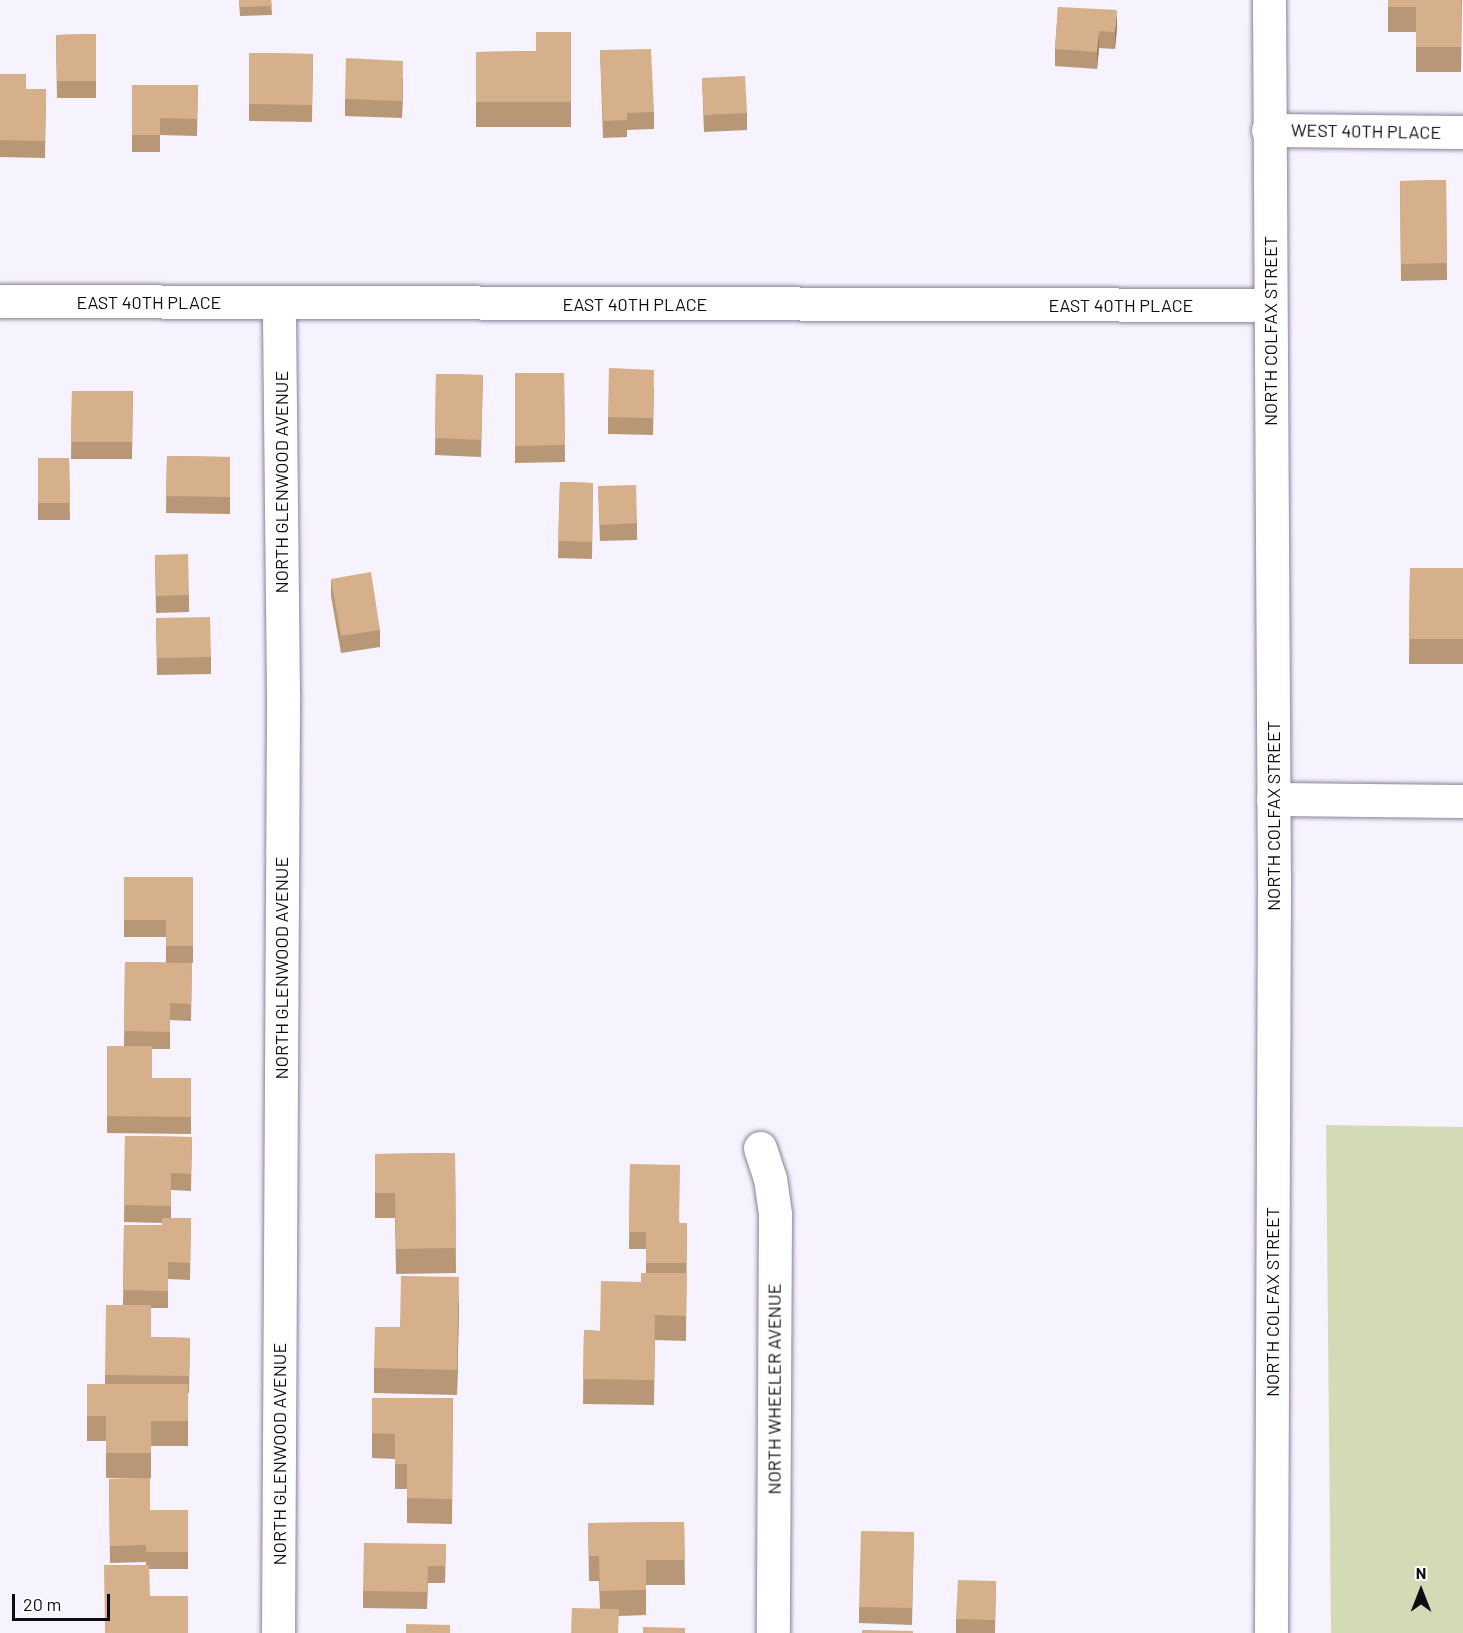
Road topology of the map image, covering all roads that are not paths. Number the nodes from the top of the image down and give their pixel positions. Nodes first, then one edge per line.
1 (1269, 0) edge
2 (1268, 130) junction
3 (1463, 132) edge
4 (0, 302) edge
5 (279, 303) junction
6 (1270, 305) junction
7 (1273, 799) junction
8 (1463, 801) edge
9 (760, 1148) dead end
10 (278, 1633) edge
11 (772, 1633) edge
12 (1271, 1633) edge

1 - 2 street, NORTH COLFAX STREET
2 - 3 street, WEST 40TH PLACE
2 - 6 street, NORTH COLFAX STREET
4 - 5 street, EAST 40TH PLACE
5 - 6 street, EAST 40TH PLACE
5 - 10 street, NORTH GLENWOOD AVENUE
6 - 7 street, NORTH COLFAX STREET
7 - 8 street
7 - 12 street, NORTH COLFAX STREET
9 - 11 street, NORTH WHEELER AVENUE

